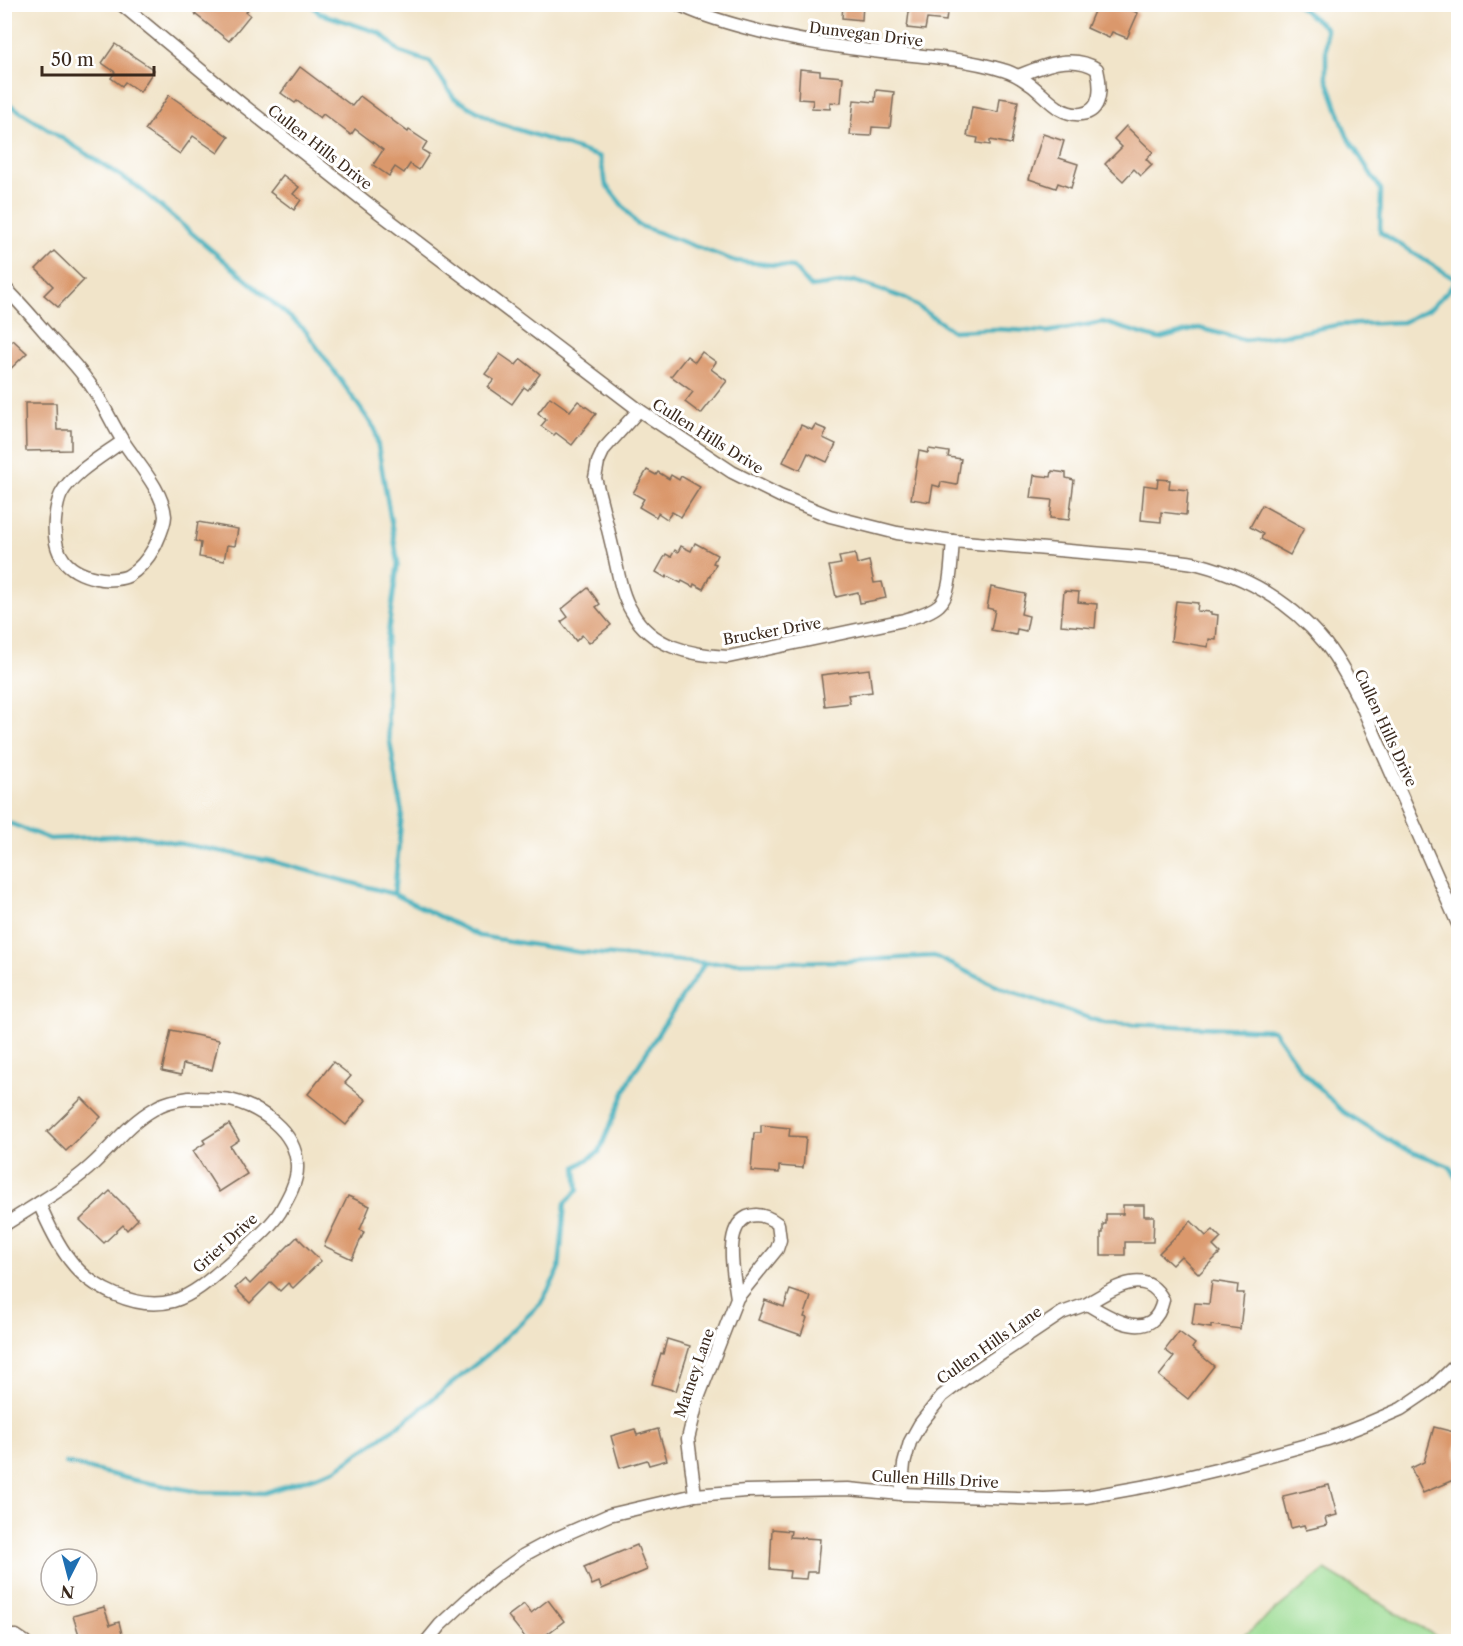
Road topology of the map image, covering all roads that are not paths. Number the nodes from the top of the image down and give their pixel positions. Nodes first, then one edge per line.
1 (121, 4) edge
2 (678, 4) edge
3 (1018, 76) junction
4 (4, 287) edge
5 (639, 410) junction
6 (123, 441) junction
7 (953, 542) junction
8 (1458, 924) edge
9 (39, 1203) junction
10 (4, 1225) edge
11 (737, 1298) junction
12 (1087, 1304) junction
13 (1458, 1363) edge
14 (901, 1494) junction
15 (694, 1495) junction
16 (4, 1636) edge
17 (25, 1641) edge
18 (426, 1641) edge

1 - 5 street, Cullen Hills Drive
2 - 3 street, Dunvegan Drive
3 - 3 street, Dunvegan Drive
4 - 6 street
5 - 7 street, Cullen Hills Drive
5 - 7 street, Brucker Drive
6 - 6 street
7 - 8 street, Cullen Hills Drive
9 - 9 street, Grier Drive
9 - 10 street, Grier Drive
11 - 11 street, Matney Lane
11 - 15 street, Matney Lane
12 - 12 street, Cullen Hills Lane
12 - 14 street, Cullen Hills Lane
13 - 14 street, Cullen Hills Drive
14 - 15 street, Cullen Hills Drive
15 - 18 street, Cullen Hills Drive
16 - 17 street

